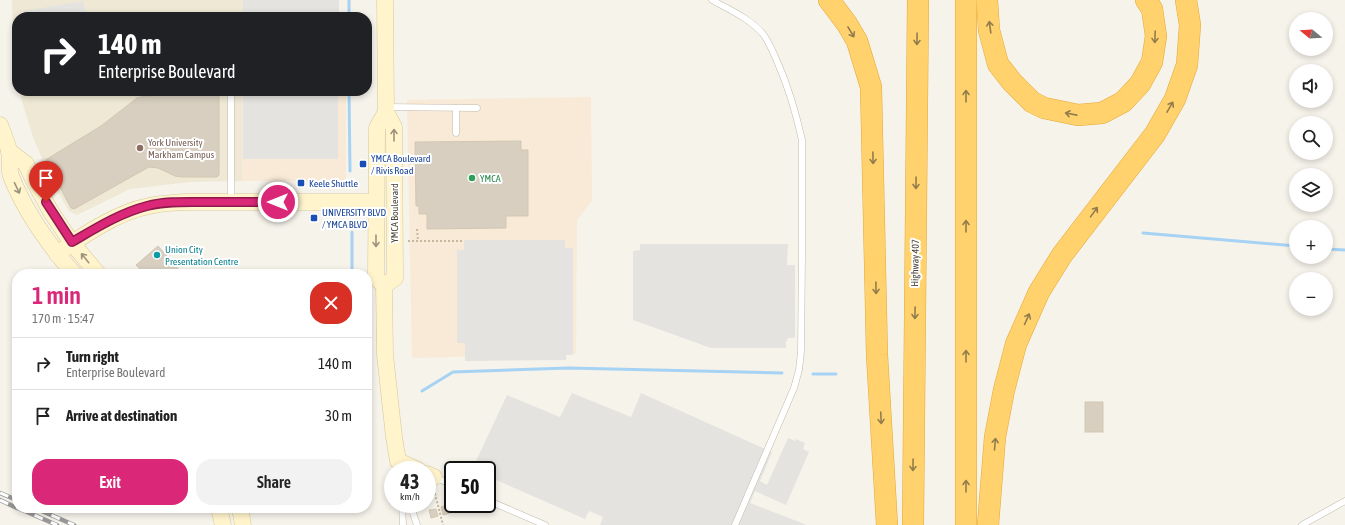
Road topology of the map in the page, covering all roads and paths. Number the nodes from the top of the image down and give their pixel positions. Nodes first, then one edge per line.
1 (385, 0) edge
2 (712, 0) edge
3 (829, 0) edge
4 (918, 0) edge
5 (966, 0) edge
6 (987, 0) edge
7 (1146, 0) edge
8 (1186, 0) edge
9 (231, 96) edge
10 (456, 108) junction
11 (476, 108) dead end
12 (386, 110) junction
13 (0, 125) edge
14 (456, 133) dead end
15 (9, 151) junction
16 (232, 202) junction
17 (376, 202) junction
18 (417, 229) dead end
19 (407, 241) dead end
20 (418, 241) junction
21 (463, 241) dead end
22 (72, 242) junction
23 (56, 254) junction
24 (70, 269) edge
25 (94, 269) edge
26 (384, 286) junction
27 (398, 461) edge
28 (436, 498) edge
29 (1345, 501) edge
30 (496, 504) edge
31 (220, 513) edge
32 (241, 513) edge
33 (402, 513) edge
34 (413, 513) edge
35 (536, 523) edge
36 (223, 525) edge
37 (243, 525) edge
38 (403, 525) edge
39 (417, 525) edge
40 (443, 525) edge
41 (545, 525) edge
42 (735, 525) edge
43 (887, 525) edge
44 (913, 525) edge
45 (966, 525) edge
46 (988, 525) edge
47 (1302, 525) edge

1 - 12 main road, YMCA Boulevard
2 - 42 lane
3 -> 43 highway
4 -> 44 highway, Highway 407
45 -> 5 highway
7 -> 6 highway
46 -> 8 highway
9 - 16 lane
10 - 11 lane
10 - 12 lane
10 - 14 lane
12 - 17 main road, YMCA Boulevard
26 -> 12 main road, YMCA Boulevard
13 - 15 main road
15 - 22 main road
15 -> 23 main road
16 - 17 main road
16 - 22 main road
17 -> 26 main road, YMCA Boulevard
18 - 20 path
19 - 20 path
20 - 21 path
22 - 23 main road
25 -> 22 main road
23 - 24 main road
26 - 27 main road, YMCA Boulevard
28 - 40 path
29 - 47 lane
30 - 35 lane
31 - 36 main road
32 - 37 main road
33 - 38 lane
34 - 39 lane
35 - 41 lane

